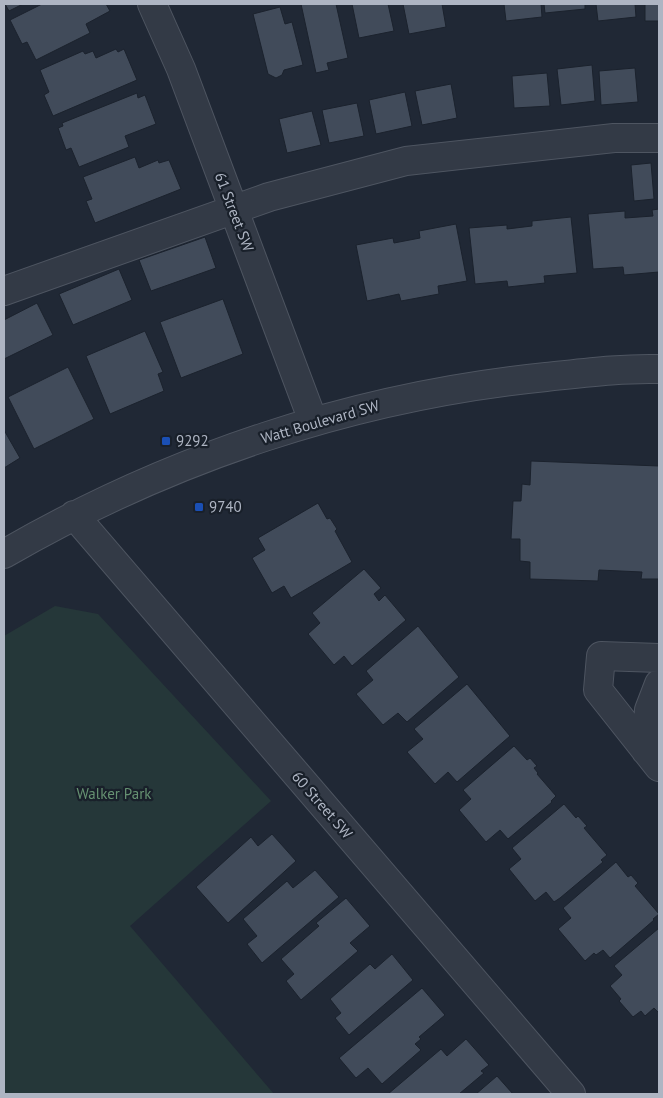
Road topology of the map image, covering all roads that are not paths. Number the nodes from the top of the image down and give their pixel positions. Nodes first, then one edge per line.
1 (152, 4) edge
2 (659, 138) edge
3 (233, 208) junction
4 (4, 291) edge
5 (659, 369) edge
6 (312, 421) junction
7 (74, 516) junction
8 (4, 554) edge
9 (659, 658) edge
10 (659, 684) edge
11 (653, 759) edge
12 (571, 1094) edge

1 - 3 street, 61 Street SW
2 - 3 street
3 - 4 street
3 - 6 street, 61 Street SW
5 - 6 street, Watt Boulevard SW
6 - 7 street, Watt Boulevard SW
7 - 8 street, Watt Boulevard SW
7 - 12 street, 60 Street SW
9 - 11 street
10 - 11 street

